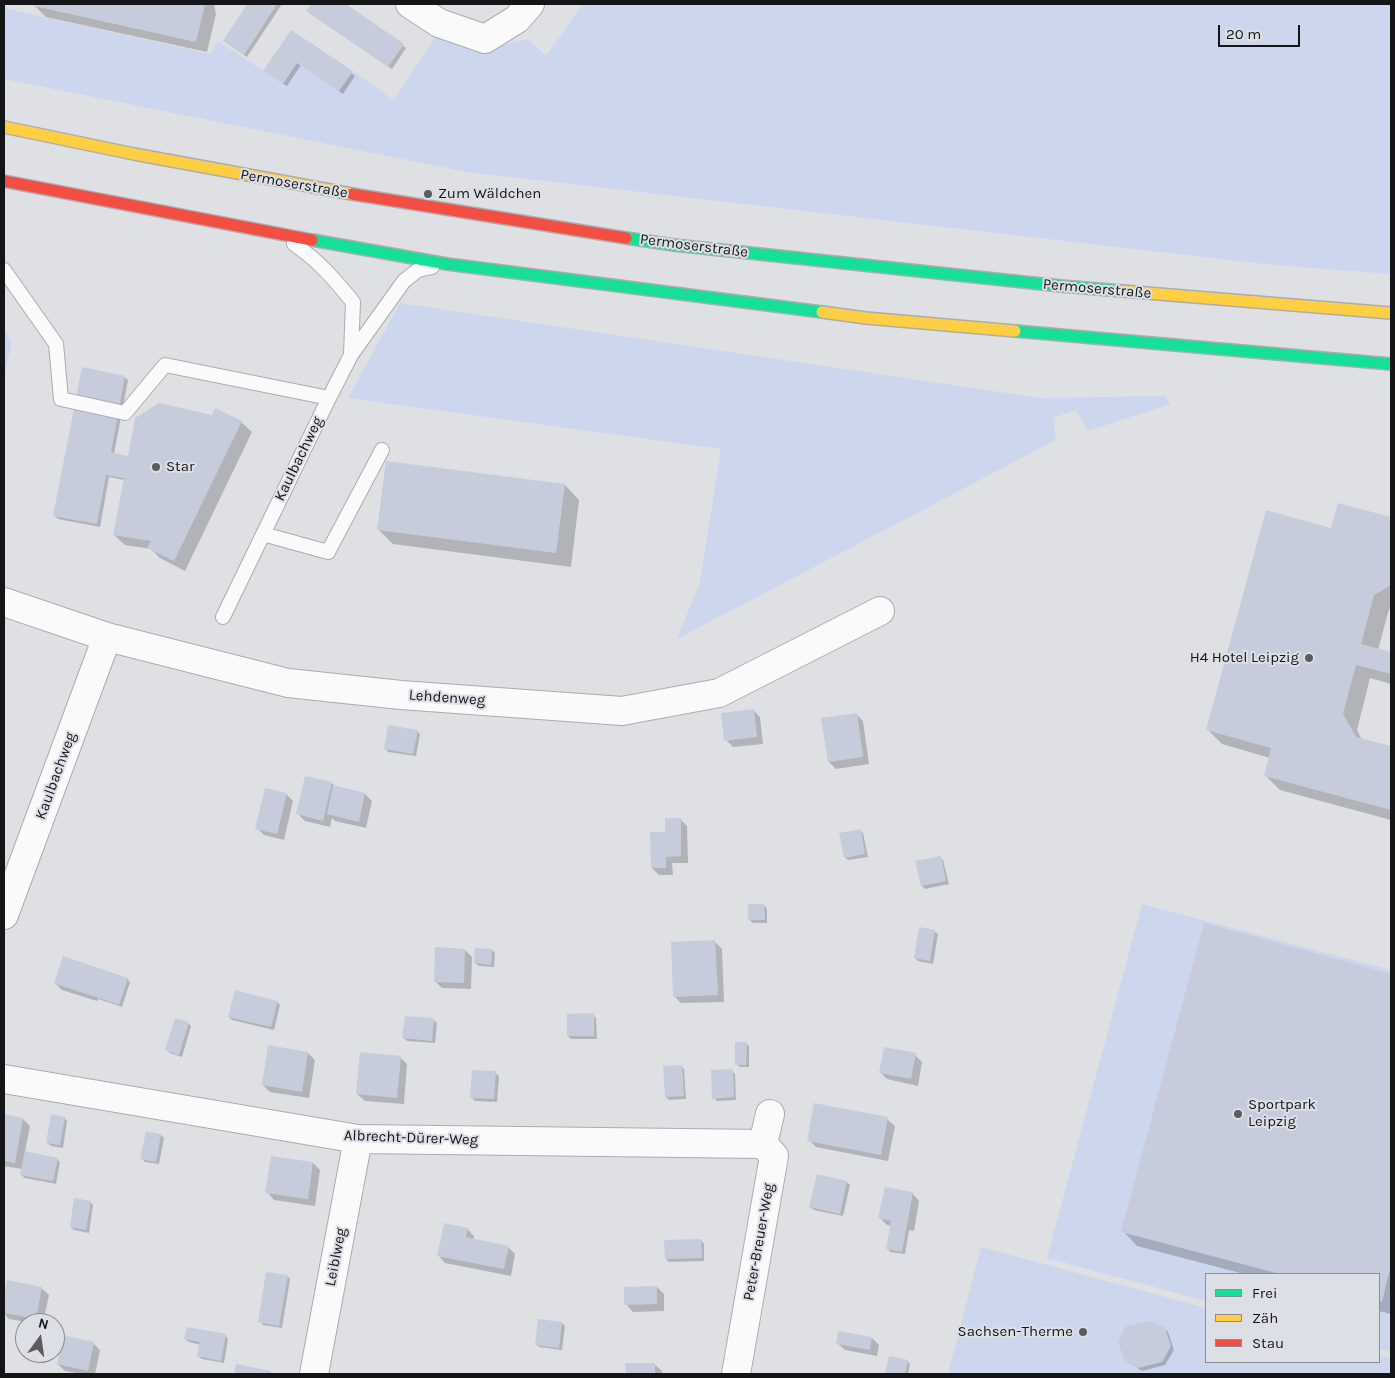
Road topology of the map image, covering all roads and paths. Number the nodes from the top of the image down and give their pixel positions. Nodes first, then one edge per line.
1 (410, 4) edge
2 (530, 4) edge
3 (4, 127) edge
4 (4, 181) edge
5 (282, 235) junction
6 (447, 264) junction
7 (4, 270) edge
8 (1391, 313) edge
9 (351, 355) junction
10 (1391, 364) edge
11 (329, 398) junction
12 (382, 450) dead end
13 (264, 534) junction
14 (4, 602) edge
15 (880, 611) dead end
16 (223, 617) dead end
17 (107, 637) junction
18 (4, 915) edge
19 (4, 1079) edge
20 (770, 1114) dead end
21 (358, 1139) junction
22 (763, 1144) junction
23 (314, 1374) edge
24 (736, 1374) edge

1 - 2 street
3 - 8 main road, Permoserstraße
4 - 5 main road
5 - 6 main road
5 - 9 lane, Kaulbachweg
6 - 9 lane, Kaulbachweg
6 - 10 main road
7 - 11 lane
9 - 11 lane, Kaulbachweg
11 - 13 lane, Kaulbachweg
12 - 13 lane
13 - 16 lane, Kaulbachweg
14 - 17 street, Lehdenweg
15 - 17 street, Lehdenweg
17 - 18 street, Kaulbachweg
19 - 21 street, Albrecht-Dürer-Weg
20 - 22 street
21 - 22 street, Albrecht-Dürer-Weg
21 - 23 street, Leiblweg
22 - 24 street, Peter-Breuer-Weg

